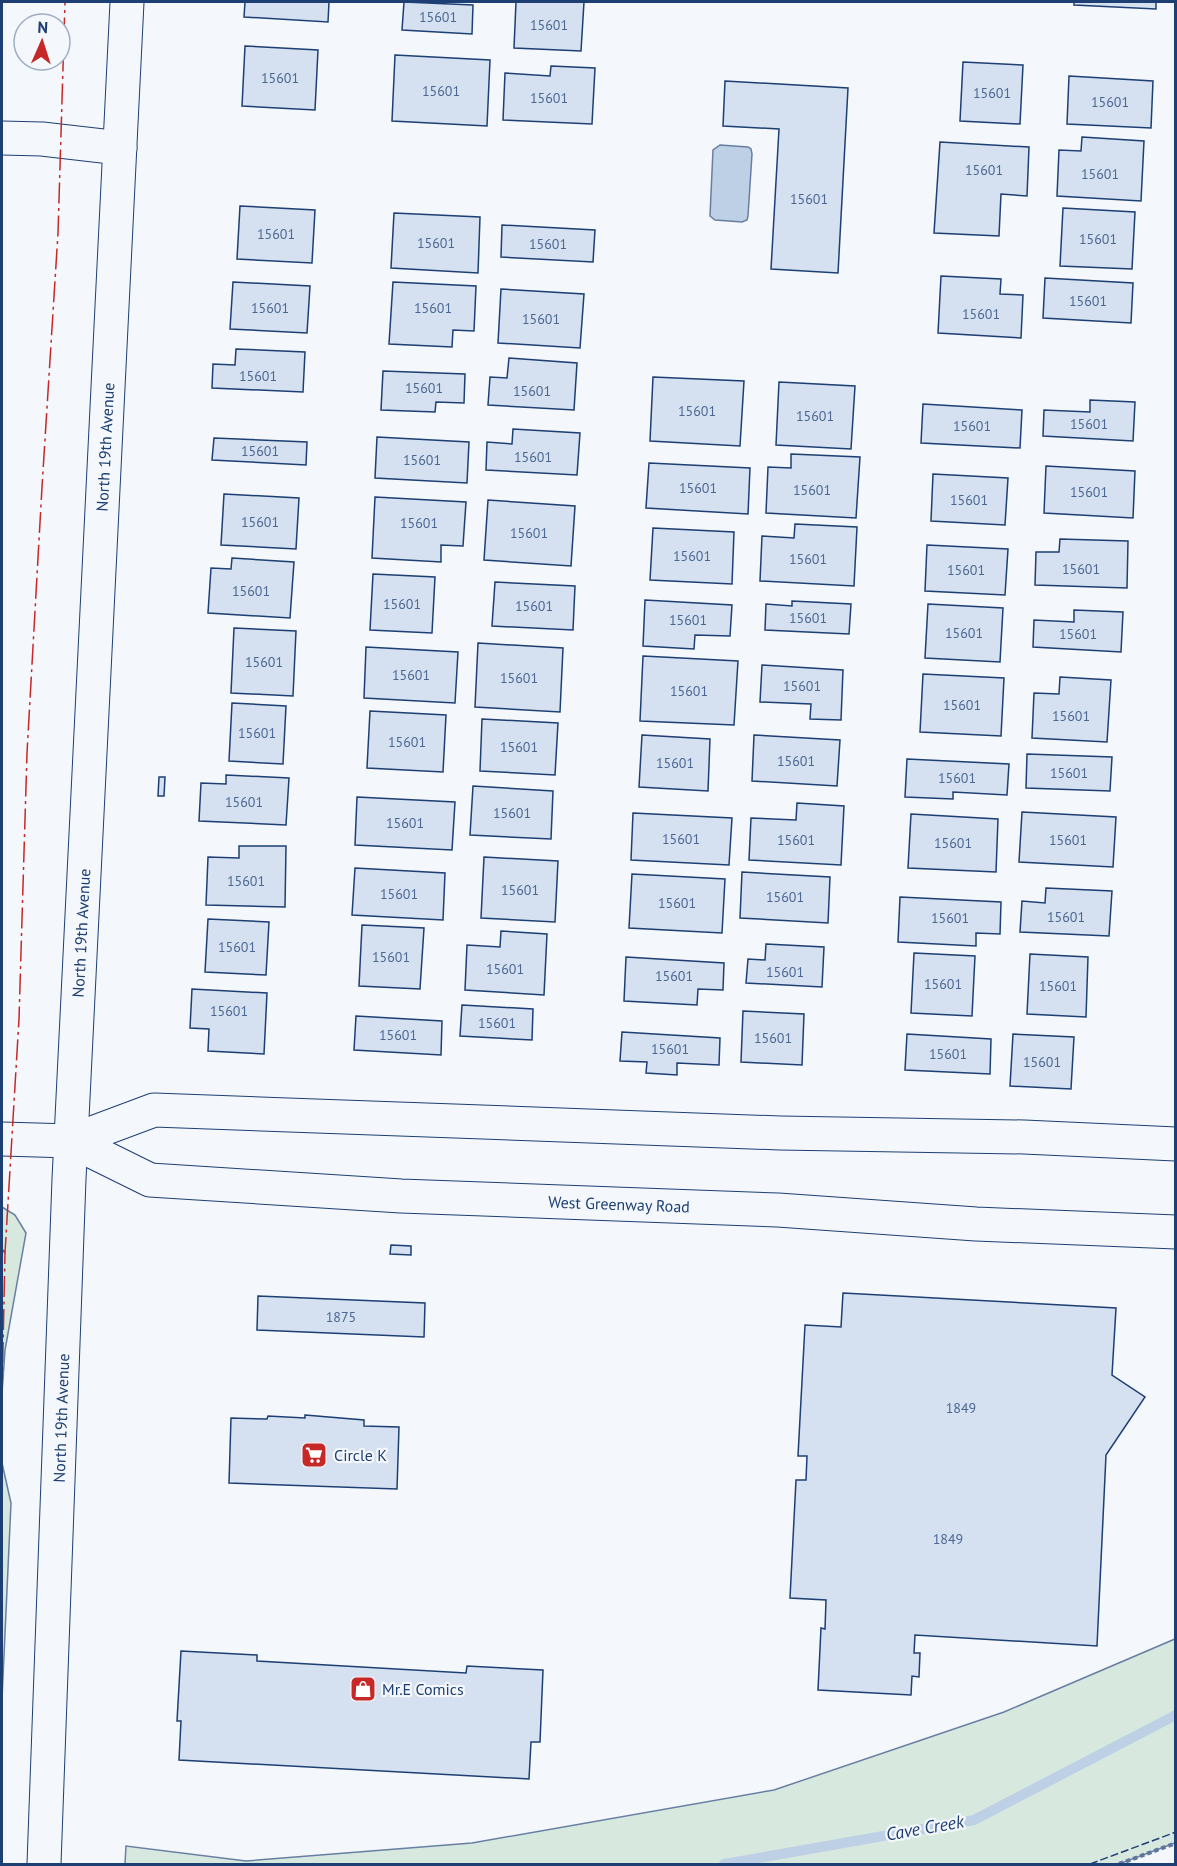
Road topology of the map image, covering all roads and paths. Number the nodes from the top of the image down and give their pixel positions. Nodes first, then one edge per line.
1 (127, 2) edge
2 (2, 138) edge
3 (120, 148) junction
4 (2, 1139) edge
5 (71, 1141) junction
6 (1176, 1144) edge
7 (1176, 1232) edge
8 (1176, 1843) edge
9 (44, 1855) edge
10 (1119, 1864) edge

1 - 3 main road, North 19th Avenue
2 - 3 main road
3 - 5 main road, North 19th Avenue
4 - 5 main road, West Greenway Road
5 - 6 main road, West Greenway Road
5 - 7 main road, West Greenway Road
5 - 9 main road, North 19th Avenue
8 - 10 path

